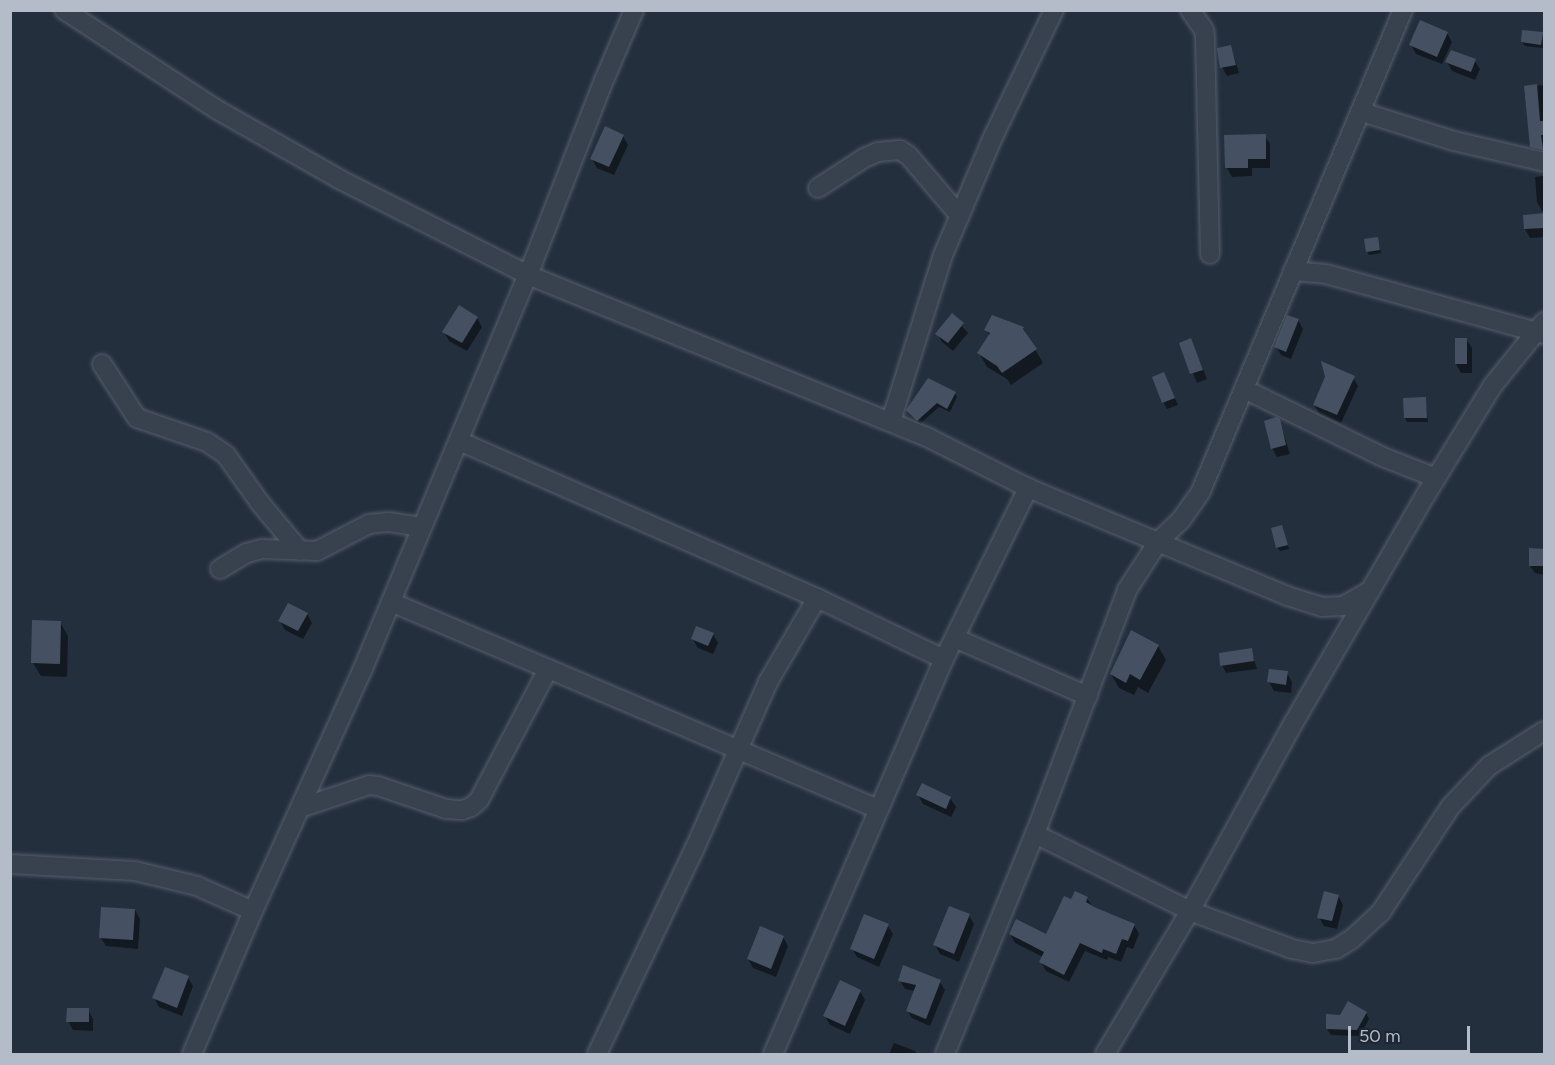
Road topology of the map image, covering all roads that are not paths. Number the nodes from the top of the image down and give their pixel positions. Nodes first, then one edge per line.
1 (64, 10) edge
2 (634, 10) edge
3 (1054, 10) edge
4 (1190, 10) edge
5 (1402, 10) edge
6 (1362, 112) junction
7 (1545, 162) edge
8 (818, 188) dead end
9 (960, 216) junction
10 (1210, 254) dead end
11 (1293, 271) junction
12 (528, 275) junction
13 (1541, 329) edge
14 (102, 364) dead end
15 (1244, 389) junction
16 (891, 421) junction
17 (459, 441) junction
18 (1436, 478) junction
19 (1028, 488) junction
20 (422, 527) junction
21 (1158, 542) junction
22 (300, 551) junction
23 (220, 569) dead end
24 (1370, 591) junction
25 (817, 598) junction
26 (391, 602) junction
27 (955, 638) junction
28 (944, 659) junction
29 (548, 669) junction
30 (1088, 696) junction
31 (1545, 731) edge
32 (739, 750) junction
33 (300, 808) junction
34 (878, 809) junction
35 (1035, 834) junction
36 (10, 864) edge
37 (253, 911) junction
38 (1190, 911) junction
39 (192, 1054) edge
40 (597, 1054) edge
41 (773, 1054) edge
42 (945, 1054) edge
43 (1105, 1054) edge

1 - 12 street
2 - 12 street
3 - 9 street
4 - 10 street
5 - 6 street
6 - 7 street
6 - 11 street
8 - 9 street
9 - 16 street
11 - 13 street
11 - 15 street
12 - 16 street
12 - 17 street
13 - 18 street
14 - 22 street
15 - 18 street
15 - 21 street
16 - 19 street
17 - 20 street
17 - 25 street
18 - 24 street
19 - 21 street
19 - 27 street
20 - 22 street
20 - 26 street
21 - 24 street
21 - 30 street
22 - 23 street
24 - 38 street
25 - 28 street
25 - 32 street
26 - 29 street
26 - 33 street
27 - 28 street
27 - 30 street
28 - 34 street
29 - 32 street
29 - 33 street
30 - 35 street
31 - 38 street
32 - 34 street
32 - 40 street
33 - 37 street
34 - 41 street
35 - 38 street
35 - 42 street
36 - 37 street
37 - 39 street
38 - 43 street

